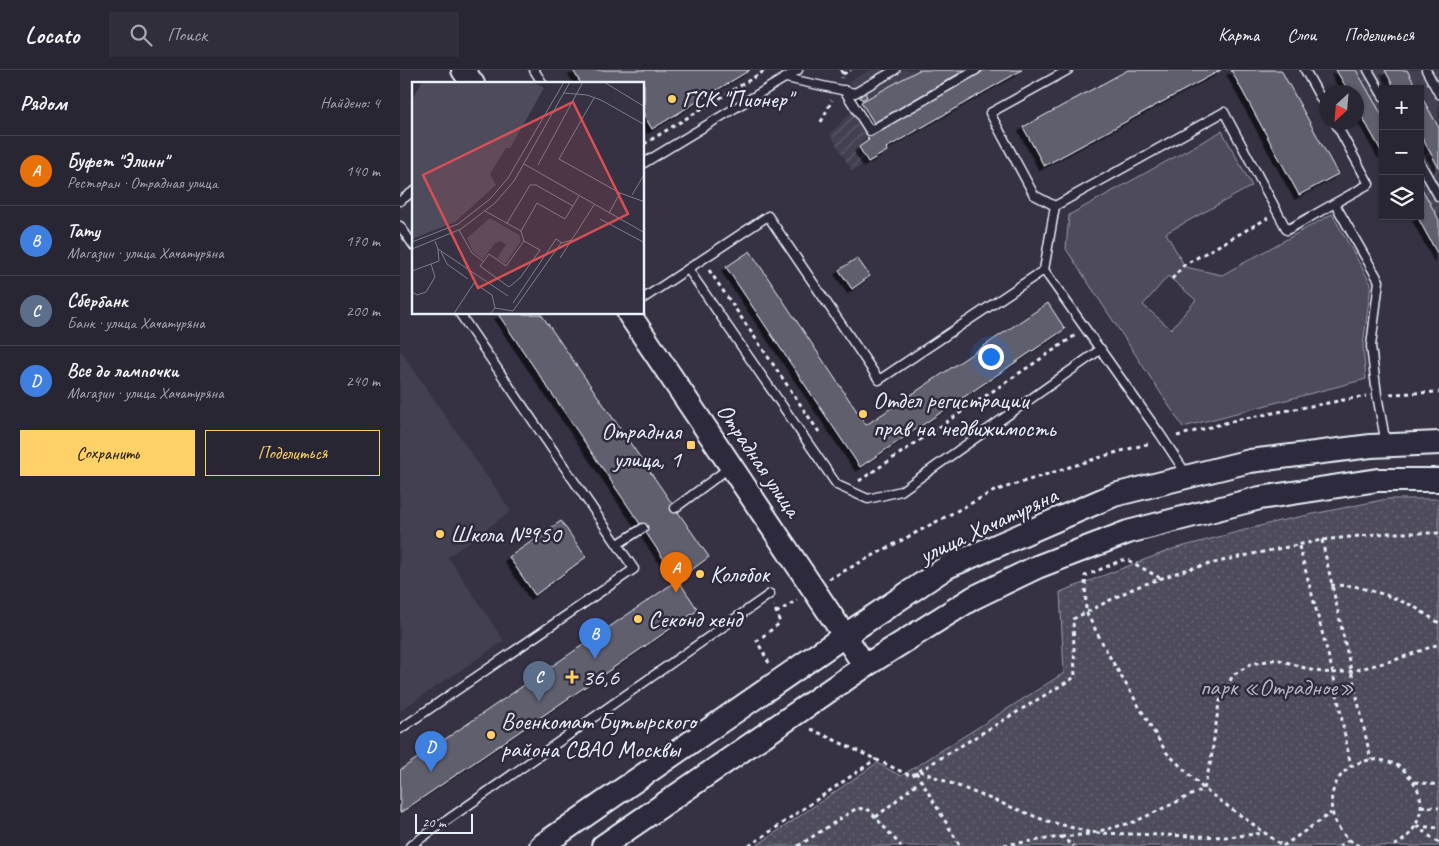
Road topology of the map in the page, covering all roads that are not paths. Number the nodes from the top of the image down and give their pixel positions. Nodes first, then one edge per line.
1 (464, 70) edge
2 (534, 70) edge
3 (798, 70) edge
4 (895, 70) edge
5 (976, 70) edge
6 (1068, 70) edge
7 (1305, 70) edge
8 (1368, 70) edge
9 (1426, 70) edge
10 (786, 78) junction
11 (472, 82) edge
12 (542, 82) edge
13 (1379, 89) edge
14 (844, 90) junction
15 (1439, 94) edge
16 (1319, 95) edge
17 (1339, 130) edge
18 (645, 162) edge
19 (1424, 170) edge
20 (412, 192) edge
21 (1439, 197) edge
22 (400, 201) edge
23 (1336, 204) junction
24 (1055, 206) junction
25 (400, 226) edge
26 (412, 243) edge
27 (688, 269) junction
28 (1044, 270) junction
29 (645, 297) edge
30 (461, 315) edge
31 (630, 315) edge
32 (1101, 349) junction
33 (1439, 443) edge
34 (1386, 445) junction
35 (732, 466) junction
36 (1188, 477) junction
37 (1439, 480) edge
38 (675, 508) dead end
39 (643, 528) dead end
40 (618, 544) junction
41 (770, 594) road end
42 (844, 636) junction
43 (865, 666) junction
44 (400, 729) edge
45 (410, 846) edge
46 (541, 846) edge
47 (603, 846) edge

1 - 11 main road
2 - 12 lane
3 - 10 lane
4 - 14 lane
5 - 14 lane
6 - 24 lane
7 - 16 lane
8 - 13 lane
9 - 15 lane
10 - 14 lane
10 - 18 lane
17 - 23 lane
19 - 21 lane
20 - 22 lane
23 - 24 lane
23 - 34 lane
24 - 28 lane
25 - 26 lane
27 - 28 lane
27 - 29 lane
27 - 32 lane
28 - 32 lane
30 - 40 lane
31 - 35 main road, Отрадная улица
32 - 36 lane
33 - 34 main road, улица Хачатуряна
34 - 36 main road, улица Хачатуряна
35 - 38 lane
35 - 42 main road, Отрадная улица
36 - 42 main road, улица Хачатуряна
37 - 43 main road
39 - 40 lane
40 - 44 lane
41 - 45 lane
42 - 43 main road, Отрадная улица
42 - 46 main road, улица Хачатуряна
43 - 47 main road

